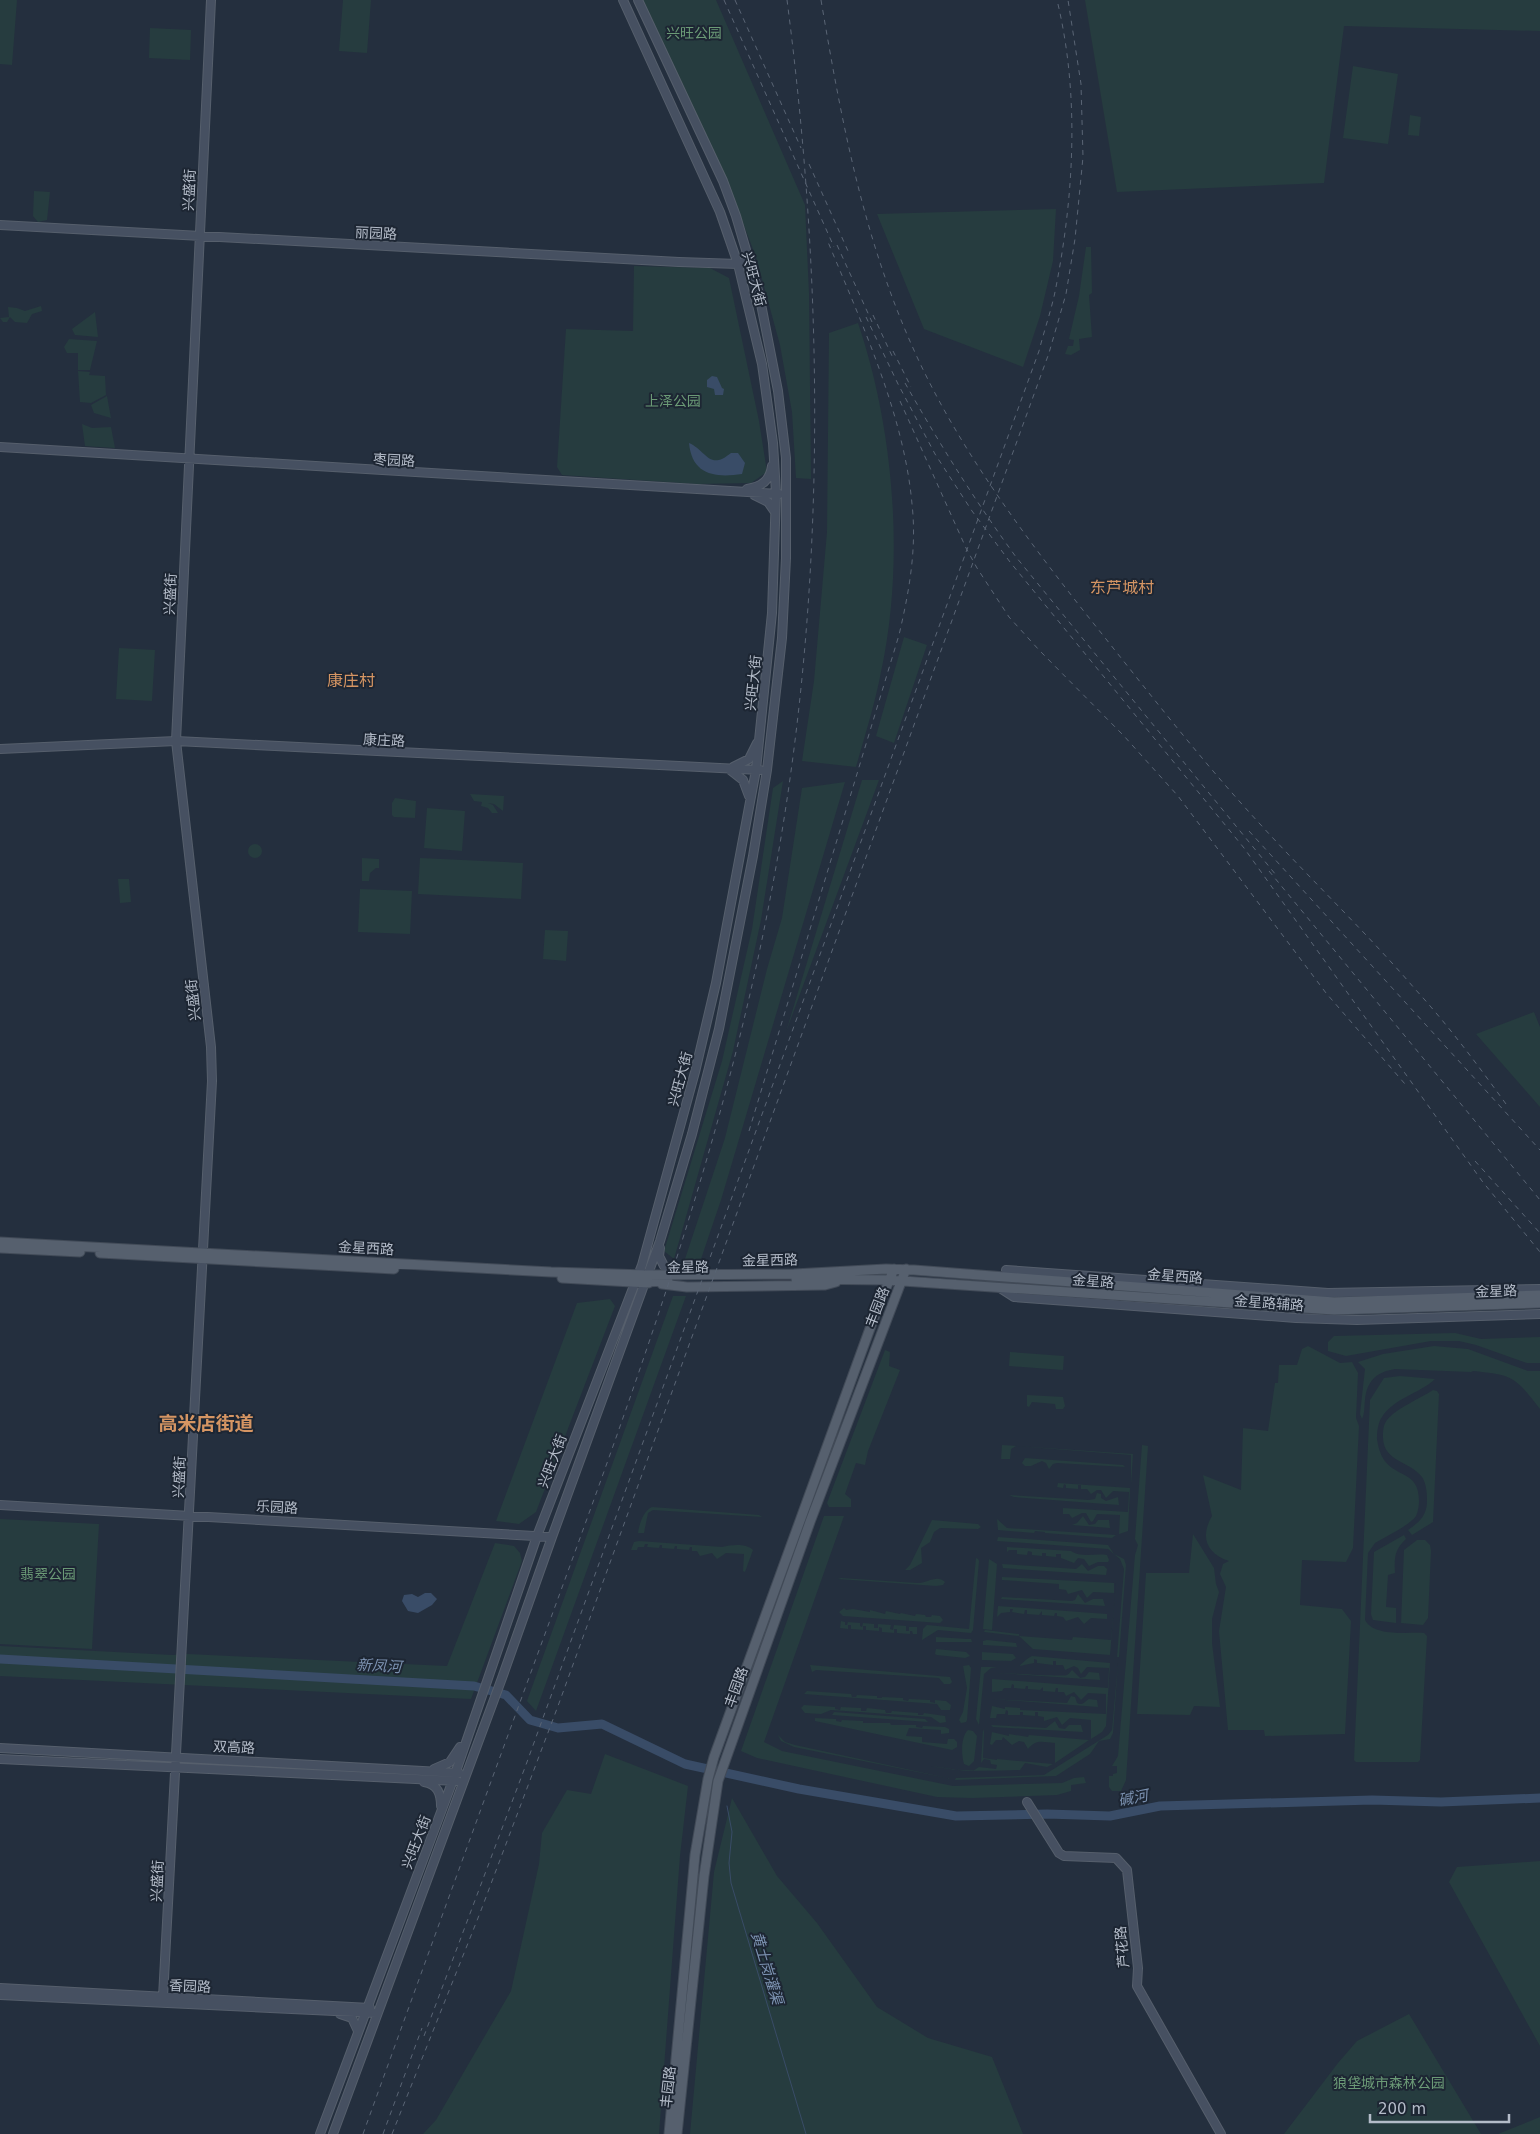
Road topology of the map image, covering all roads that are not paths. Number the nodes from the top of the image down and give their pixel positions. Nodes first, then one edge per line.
1 (211, 0) edge
2 (624, 0) edge
3 (638, 0) edge
4 (0, 225) edge
5 (199, 235) junction
6 (750, 260) junction
7 (738, 264) junction
8 (0, 448) edge
9 (190, 459) junction
10 (774, 459) junction
11 (737, 491) junction
12 (776, 494) junction
13 (787, 494) junction
14 (776, 515) junction
15 (760, 739) junction
16 (176, 741) junction
17 (0, 749) edge
18 (728, 769) junction
19 (756, 770) junction
20 (767, 770) junction
21 (750, 798) junction
22 (660, 1241) junction
23 (0, 1242) edge
24 (0, 1248) edge
25 (204, 1256) junction
26 (894, 1269) junction
27 (858, 1270) junction
28 (906, 1270) junction
29 (1006, 1270) dead end
30 (678, 1272) junction
31 (666, 1276) junction
32 (696, 1276) junction
33 (641, 1278) junction
34 (888, 1280) junction
35 (902, 1281) junction
36 (1000, 1288) junction
37 (1540, 1289) edge
38 (1540, 1295) edge
39 (1540, 1303) edge
40 (877, 1309) junction
41 (1540, 1314) edge
42 (888, 1317) junction
43 (0, 1505) edge
44 (190, 1515) junction
45 (537, 1536) junction
46 (552, 1537) junction
47 (475, 1716) junction
48 (0, 1748) edge
49 (176, 1756) junction
50 (461, 1757) junction
51 (0, 1759) edge
52 (471, 1761) junction
53 (176, 1767) junction
54 (430, 1770) junction
55 (454, 1776) junction
56 (395, 1777) junction
57 (465, 1779) junction
58 (1029, 1805) dead end
59 (454, 1808) junction
60 (442, 1809) junction
61 (701, 1819) junction
62 (711, 1826) junction
63 (695, 1855) junction
64 (706, 1857) junction
65 (0, 1988) edge
66 (0, 1995) edge
67 (163, 1997) junction
68 (366, 2010) junction
69 (378, 2011) junction
70 (339, 2013) junction
71 (358, 2031) junction
72 (320, 2134) edge
73 (333, 2134) edge
74 (669, 2134) edge
75 (677, 2134) edge
76 (1221, 2134) edge

1 - 5 street, 兴盛街
2 - 7 street, 兴旺大街
3 - 6 street, 兴旺大街
4 - 5 street, 丽园路
5 - 7 street, 丽园路
5 - 9 street, 兴盛街
6 - 7 street, 丽园路
6 - 13 street, 兴旺大街
7 - 10 street, 兴旺大街
8 - 9 street, 枣园路
9 - 11 street, 枣园路
9 - 16 street, 兴盛街
10 - 11 street
10 - 12 street, 兴旺大街
11 - 12 street, 枣园路
11 - 14 street
12 - 13 street, 枣园路
12 - 14 street, 兴旺大街
13 - 20 street, 兴旺大街
14 - 15 street, 兴旺大街
15 - 18 street
15 - 19 street, 兴旺大街
16 - 17 street, 康庄路
16 - 18 street, 康庄路
16 - 25 street, 兴盛街
18 - 19 street, 康庄路
18 - 21 street
19 - 20 street, 康庄路
19 - 21 street, 兴旺大街
20 - 22 street, 兴旺大街
21 - 33 street, 兴旺大街
22 - 30 street
22 - 33 street, 兴旺大街
23 - 25 main road, 金星西路
24 - 25 main road, 金星西路
25 - 33 main road, 金星西路
25 - 44 street, 兴盛街
26 - 27 main road, 金星西路
26 - 28 main road, 金星西路
26 - 34 main road, 丰园路
27 - 30 main road
27 - 32 main road, 金星西路
28 - 35 main road, 丰园路
28 - 38 main road, 金星西路
29 - 37 street, 金星路辅路
30 - 31 main road
30 - 32 street
31 - 32 main road, 金星西路
31 - 33 main road, 金星西路
33 - 34 main road, 金星路
33 - 45 street, 兴旺大街
33 - 46 street, 兴旺大街
34 - 35 main road, 金星路
34 - 40 main road, 丰园路
35 - 36 main road, 金星路
35 - 42 main road, 丰园路
36 - 39 main road, 金星路
36 - 41 street, 金星路辅路
40 - 42 main road
40 - 61 main road, 丰园路
42 - 62 main road, 丰园路
43 - 44 street, 乐园路
44 - 45 street, 乐园路
44 - 49 street, 兴盛街
45 - 46 street, 乐园路
45 - 47 street, 兴旺大街
46 - 52 street, 兴旺大街
47 - 50 street, 兴旺大街
47 - 54 street
48 - 49 street, 双高路
49 - 53 street, 兴盛街
49 - 54 street, 双高路
50 - 52 street
50 - 55 street, 兴旺大街
51 - 53 street, 双高路
52 - 57 street, 兴旺大街
53 - 56 street, 双高路
53 - 67 street, 兴盛街
54 - 55 street, 双高路
55 - 56 street, 双高路
55 - 57 street, 双高路
55 - 60 street, 兴旺大街
56 - 60 street
57 - 59 street, 兴旺大街
58 - 76 street, 芦花路
59 - 60 street
59 - 69 street, 兴旺大街
60 - 68 street, 兴旺大街
61 - 62 main road
61 - 63 main road, 丰园路
62 - 64 main road, 丰园路
63 - 64 main road
63 - 74 main road, 丰园路
64 - 75 main road, 丰园路
65 - 67 street, 香园路
66 - 70 street, 香园路
67 - 68 street, 香园路
68 - 69 street, 香园路
68 - 70 street, 香园路
68 - 71 street, 兴旺大街
69 - 73 street, 兴旺大街
70 - 71 street
71 - 72 street, 兴旺大街

